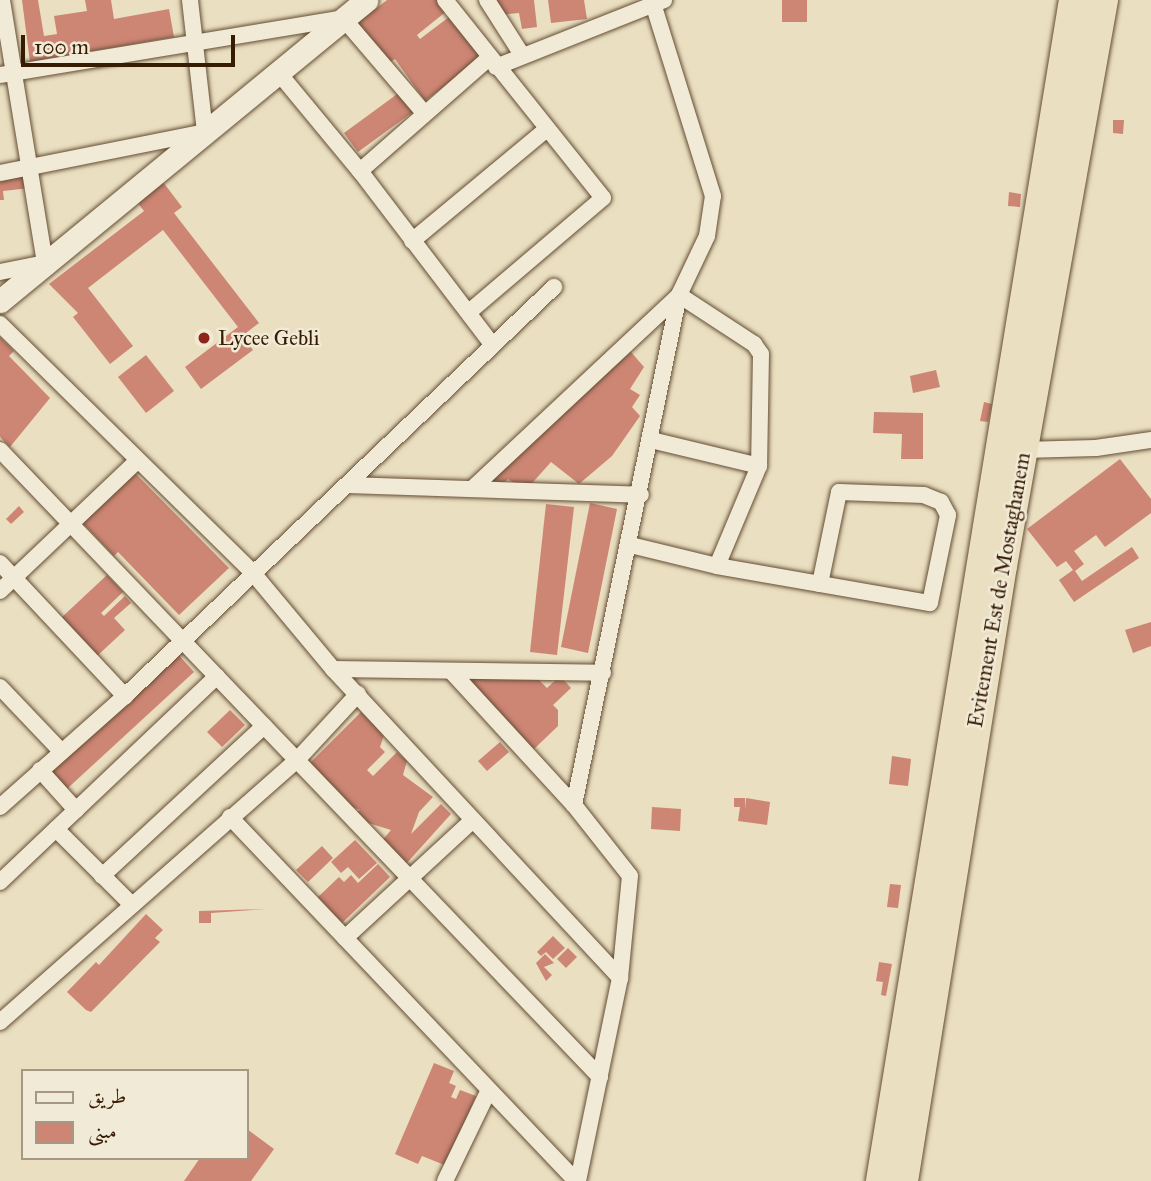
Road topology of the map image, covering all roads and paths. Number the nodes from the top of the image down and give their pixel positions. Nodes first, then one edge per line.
1 (2, 0) edge
2 (190, 0) edge
3 (366, 0) edge
4 (445, 0) edge
5 (487, 0) edge
6 (1074, 0) edge
7 (1103, 0) edge
8 (657, 1) edge
9 (343, 18) junction
10 (196, 41) junction
11 (522, 55) junction
12 (492, 63) junction
13 (278, 72) junction
14 (7, 74) edge
15 (424, 113) junction
16 (547, 129) junction
17 (205, 132) junction
18 (30, 167) junction
19 (360, 171) junction
20 (0, 173) edge
21 (412, 241) junction
22 (46, 263) junction
23 (0, 272) edge
24 (554, 286) dead end
25 (679, 295) junction
26 (0, 301) edge
27 (470, 311) junction
28 (0, 324) edge
29 (492, 344) junction
30 (651, 440) junction
31 (1151, 440) edge
32 (0, 450) edge
33 (1023, 450) junction
34 (138, 460) junction
35 (759, 466) junction
36 (346, 485) junction
37 (474, 487) junction
38 (641, 495) junction
39 (71, 524) junction
40 (630, 545) junction
41 (0, 564) edge
42 (717, 566) junction
43 (253, 573) junction
44 (14, 578) junction
45 (820, 584) junction
46 (0, 591) edge
47 (182, 640) junction
48 (333, 670) junction
49 (451, 671) junction
50 (603, 673) junction
51 (216, 676) junction
52 (0, 687) edge
53 (358, 694) junction
54 (125, 696) junction
55 (264, 726) junction
56 (61, 751) junction
57 (297, 760) junction
58 (40, 771) junction
59 (574, 805) junction
60 (0, 807) edge
61 (76, 810) junction
62 (230, 817) junction
63 (473, 820) junction
64 (56, 829) junction
65 (102, 876) junction
66 (411, 879) junction
67 (0, 882) edge
68 (131, 904) junction
69 (345, 938) junction
70 (620, 978) junction
71 (0, 1022) edge
72 (600, 1077) junction
73 (489, 1090) junction
74 (445, 1181) edge
75 (577, 1181) edge
76 (881, 1181) edge
77 (903, 1181) edge

1 - 14 street
2 - 10 street
3 - 9 street
4 - 12 street
5 - 11 street
6 - 76 highway, Evitement Est de Mostaghanem
7 - 33 highway, Evitement Est de Mostaghanem
8 - 11 street
8 - 25 street
9 - 10 street
9 - 13 street
9 - 15 street
10 - 14 street
10 - 17 street
11 - 12 street
12 - 15 street
12 - 16 street
13 - 17 street
13 - 19 street
14 - 18 street
15 - 19 street
16 - 21 street
16 - 27 street
17 - 18 street
17 - 22 street
18 - 20 street
18 - 22 street
19 - 21 street
21 - 27 street
22 - 23 street
22 - 26 street
24 - 29 street
25 - 30 street
25 - 35 street
25 - 37 street
27 - 29 street
28 - 34 street
29 - 36 street
30 - 35 street
30 - 38 street
31 - 33 street
32 - 39 street
33 - 77 highway, Evitement Est de Mostaghanem
34 - 39 street
34 - 43 street
35 - 42 street
36 - 37 street
36 - 43 street
37 - 38 street
38 - 40 street
39 - 44 street
39 - 47 street
40 - 42 street
40 - 50 street
41 - 44 street
42 - 45 street
43 - 47 street
43 - 48 street
44 - 46 street
44 - 54 street
45 - 45 street
47 - 51 street
47 - 54 street
48 - 49 street
48 - 53 street
49 - 50 street
49 - 59 street
50 - 59 street
51 - 55 street
51 - 61 street
52 - 56 street
53 - 57 street
53 - 63 street
54 - 56 street
55 - 57 street
55 - 65 street
56 - 58 street
57 - 62 street
57 - 66 street
58 - 60 street
58 - 61 street
59 - 70 street
61 - 64 street
62 - 68 street
62 - 69 street
63 - 66 street
63 - 70 street
64 - 65 street
64 - 67 street
65 - 68 street
66 - 69 street
66 - 72 street
68 - 71 street
69 - 73 street
70 - 72 street
72 - 75 street
73 - 74 street
73 - 75 street

